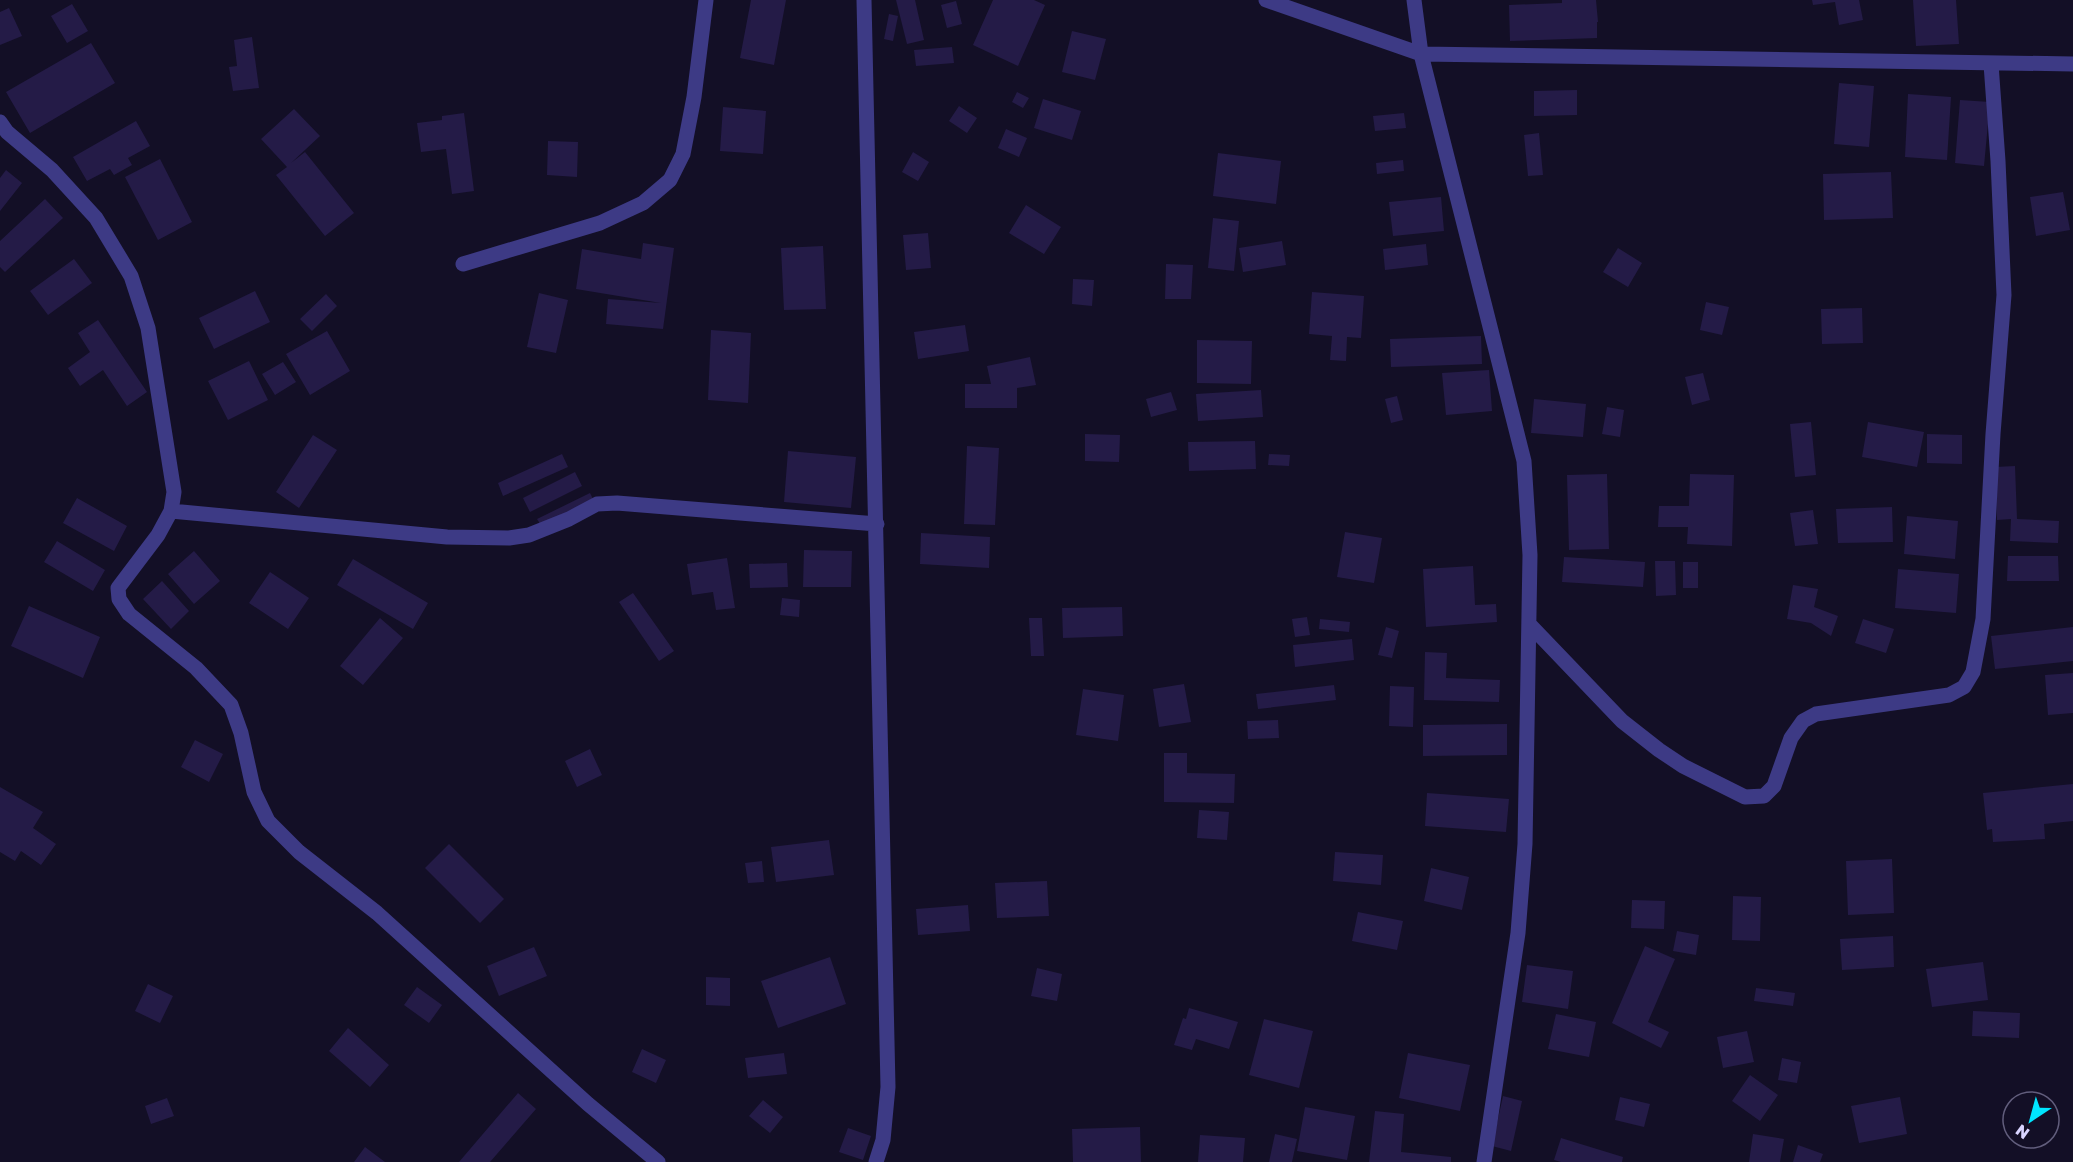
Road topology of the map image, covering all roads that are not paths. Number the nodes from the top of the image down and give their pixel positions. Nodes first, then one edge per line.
1 (706, 0) edge
2 (864, 0) edge
3 (1266, 0) edge
4 (1414, 0) edge
5 (1421, 54) junction
6 (1991, 64) junction
7 (2073, 64) edge
8 (0, 122) edge
9 (463, 264) dead end
10 (171, 511) junction
11 (877, 524) junction
12 (1529, 624) junction
13 (658, 1162) edge
14 (876, 1162) edge
15 (1484, 1162) edge

1 - 9 street
2 - 11 street
3 - 5 street
4 - 5 street
5 - 6 street
5 - 12 street
6 - 7 street
6 - 12 street
8 - 10 street
10 - 11 street
10 - 13 street
11 - 14 street
12 - 15 street

